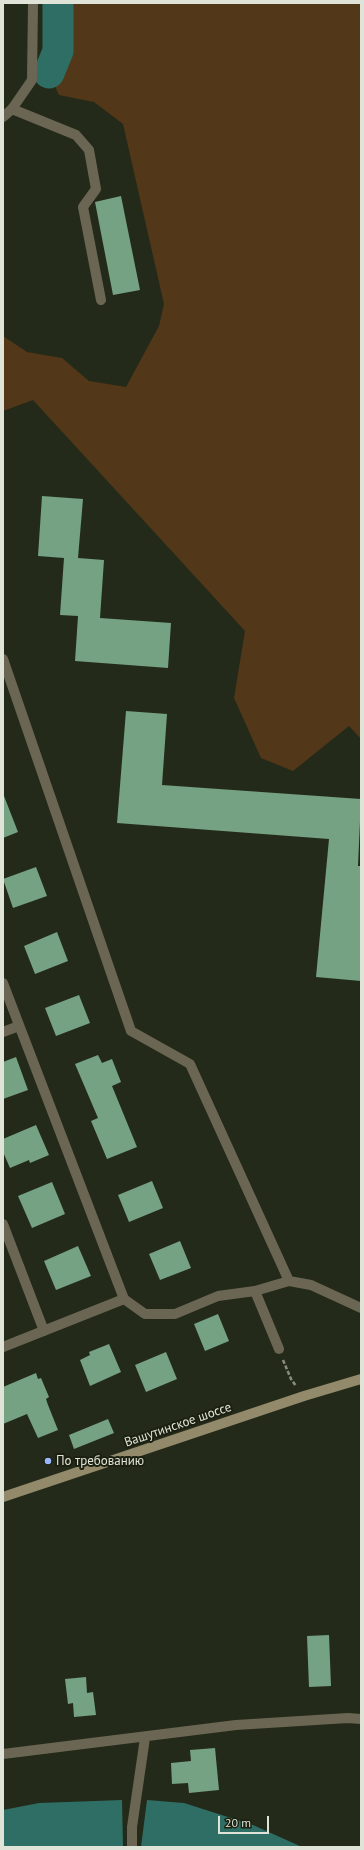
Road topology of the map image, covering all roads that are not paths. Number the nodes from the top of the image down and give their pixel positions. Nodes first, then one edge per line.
1 (33, 3) edge
2 (12, 110) junction
3 (3, 117) edge
4 (101, 300) dead end
5 (3, 659) edge
6 (3, 983) edge
7 (19, 1026) junction
8 (3, 1032) edge
9 (3, 1224) edge
10 (289, 1282) junction
11 (255, 1291) junction
12 (124, 1299) junction
13 (361, 1308) edge
14 (44, 1331) junction
15 (3, 1347) edge
16 (279, 1349) road end
17 (361, 1379) edge
18 (3, 1497) edge
19 (361, 1719) edge
20 (145, 1738) junction
21 (3, 1754) edge
22 (132, 1847) edge

1 - 2 street
2 - 3 street
2 - 4 street
5 - 10 street
6 - 7 street
7 - 8 street
7 - 12 street
9 - 14 street
10 - 11 street
10 - 13 street
11 - 12 street
11 - 16 street
12 - 14 street
14 - 15 street
17 - 18 street, Вашутинское шоссе
19 - 20 street
20 - 21 street
20 - 22 street

